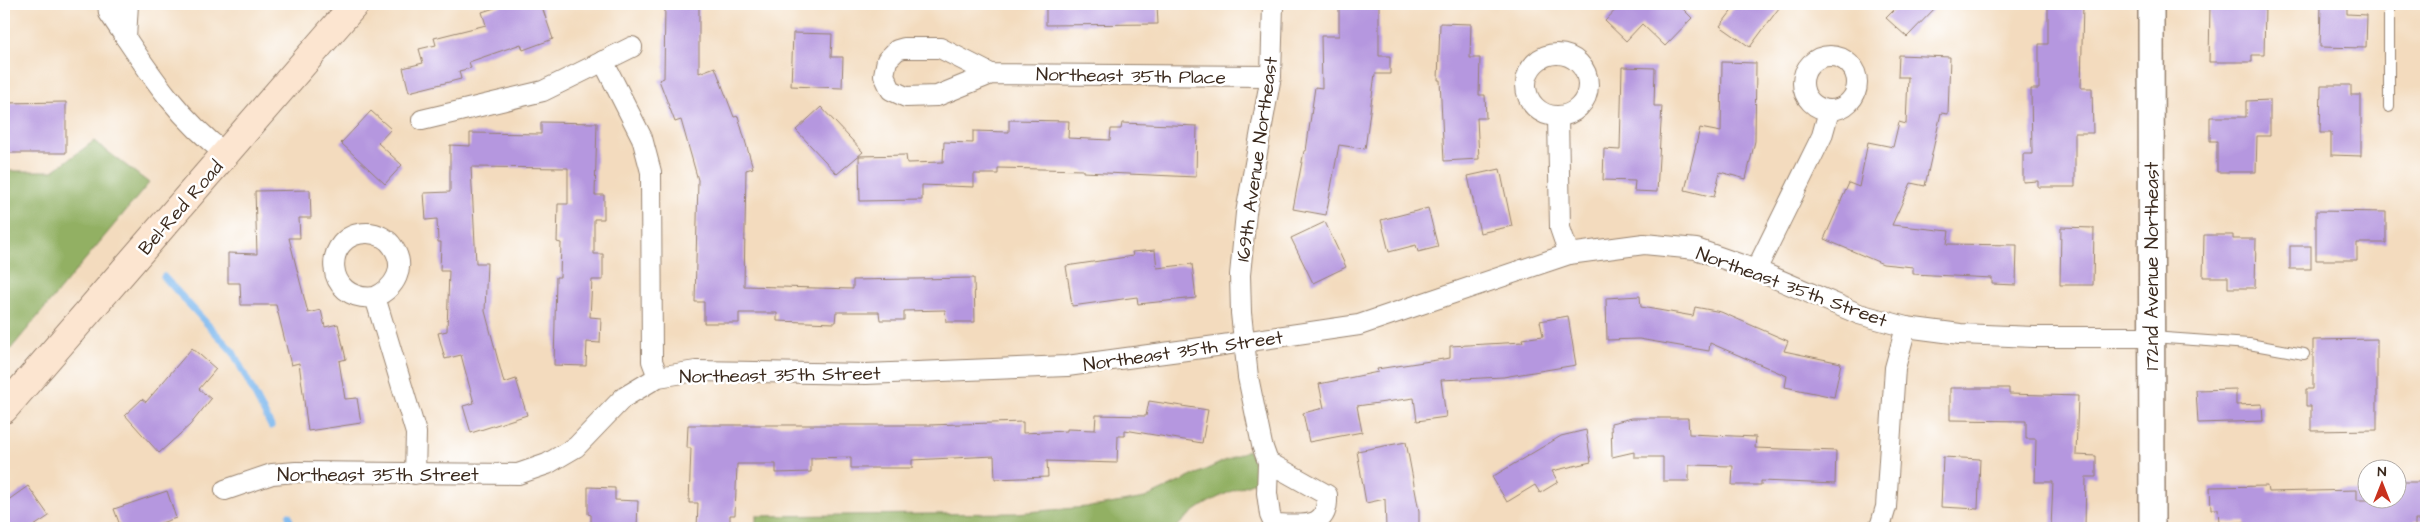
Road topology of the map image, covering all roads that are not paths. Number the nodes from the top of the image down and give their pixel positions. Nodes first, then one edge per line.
1 (108, 4) edge
2 (128, 4) edge
3 (355, 4) edge
4 (1272, 4) edge
5 (2150, 4) edge
6 (2389, 4) edge
7 (126, 38) junction
8 (632, 47) dead end
9 (603, 62) junction
10 (991, 74) junction
11 (1271, 76) junction
12 (2389, 107) dead end
13 (1829, 111) dead end
14 (1558, 116) dead end
15 (422, 120) dead end
16 (226, 154) junction
17 (1569, 254) junction
18 (1756, 270) junction
19 (375, 297) dead end
20 (1906, 327) junction
21 (2150, 337) junction
22 (1244, 342) junction
23 (2304, 354) dead end
24 (658, 377) junction
25 (4, 409) edge
26 (1268, 462) dead end
27 (415, 474) junction
28 (225, 490) dead end
29 (1879, 528) edge
30 (2152, 528) edge

1 - 7 street
2 - 7 street
3 - 16 main road, Bel-Red Road
4 - 11 street, 169th Avenue Northeast
5 - 21 street, 172nd Avenue Northeast
6 - 12 lane
7 - 16 street
8 - 9 street
9 - 15 street
9 - 24 street
10 - 10 street, Northeast 35th Place
10 - 11 street, Northeast 35th Place
11 - 22 street, 169th Avenue Northeast
13 - 18 street
14 - 17 street
16 - 25 main road, Bel-Red Road
17 - 18 street, Northeast 35th Street
17 - 22 street, Northeast 35th Street
18 - 20 street, Northeast 35th Street
19 - 27 street
20 - 21 street, Northeast 35th Street
20 - 29 street
21 - 23 lane
21 - 30 street, 172nd Avenue Northeast
22 - 24 street, Northeast 35th Street
22 - 26 street, 169th Avenue Northeast
24 - 27 street, Northeast 35th Street
27 - 28 street, Northeast 35th Street

